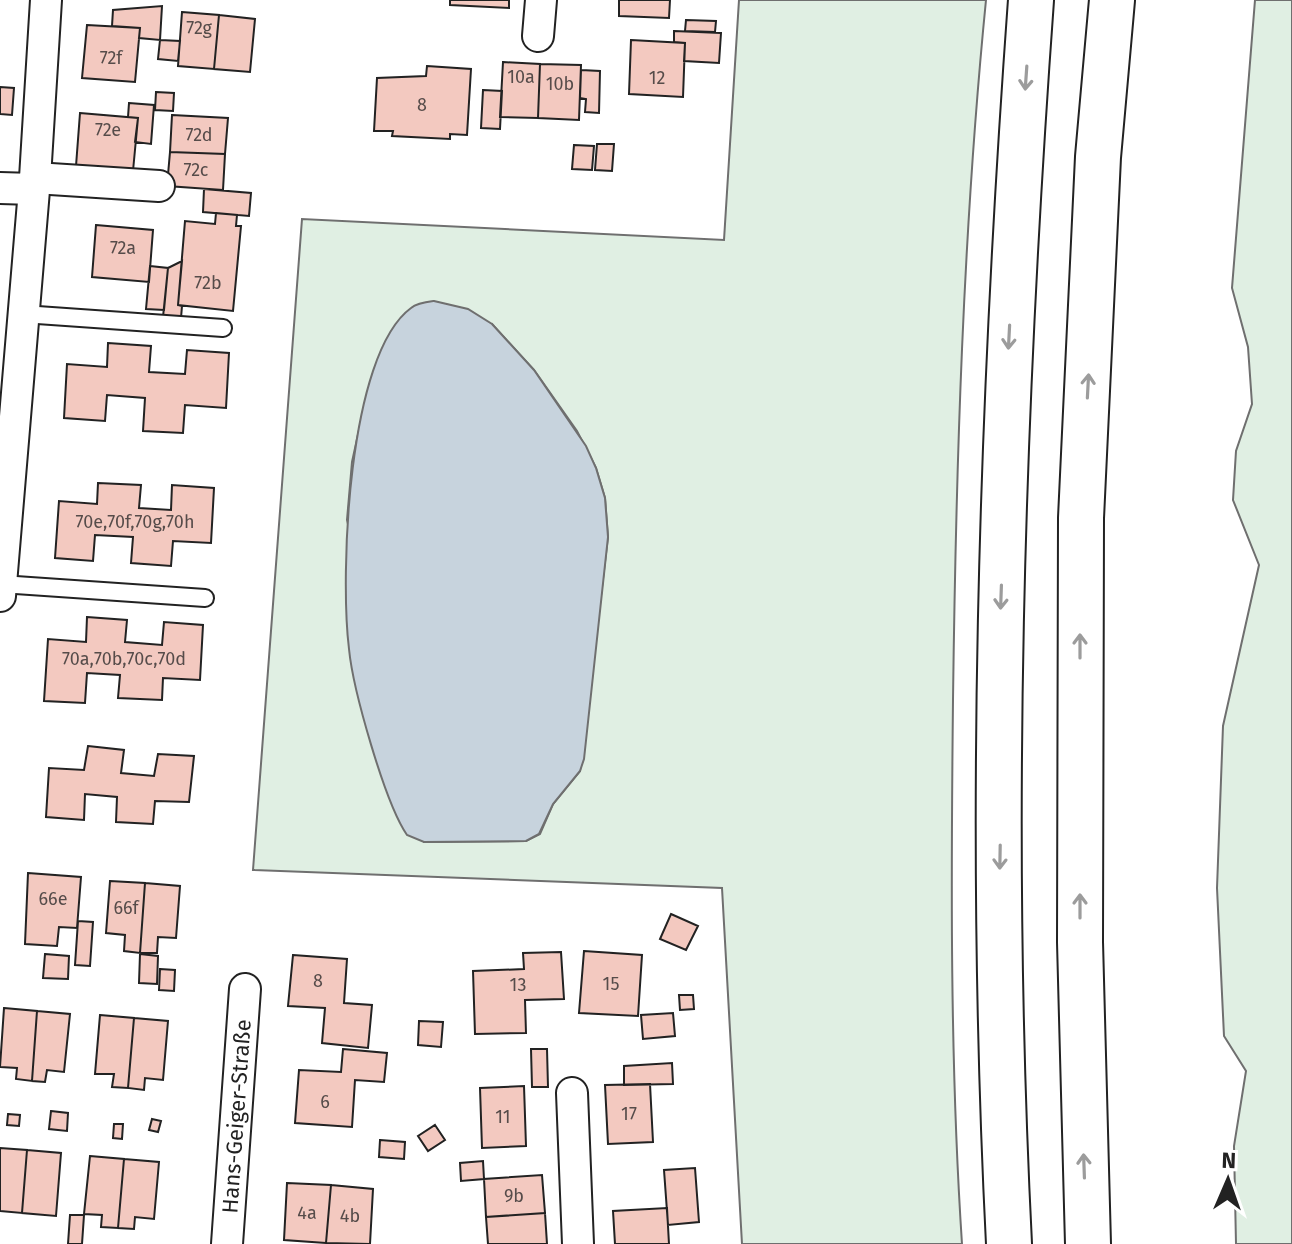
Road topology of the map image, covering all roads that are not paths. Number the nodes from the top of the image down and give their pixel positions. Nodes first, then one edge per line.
1 (46, 0) edge
2 (541, 0) edge
3 (1031, 0) edge
4 (1112, 0) edge
5 (538, 36) dead end
6 (34, 184) junction
7 (159, 186) dead end
8 (0, 188) edge
9 (23, 314) junction
10 (223, 328) dead end
11 (1, 584) edge
12 (0, 596) edge
13 (205, 598) dead end
14 (245, 989) dead end
15 (572, 1093) dead end
16 (227, 1244) edge
17 (578, 1244) edge
18 (1009, 1244) edge
19 (1088, 1244) edge

1 - 6 street
2 - 5 street
3 -> 18 highway
19 -> 4 highway
6 - 7 street
6 - 8 street
6 - 9 street
9 - 10 lane
9 - 11 street
11 - 12 street
11 - 13 lane
14 - 16 street, Hans-Geiger-Straße
15 - 17 street

